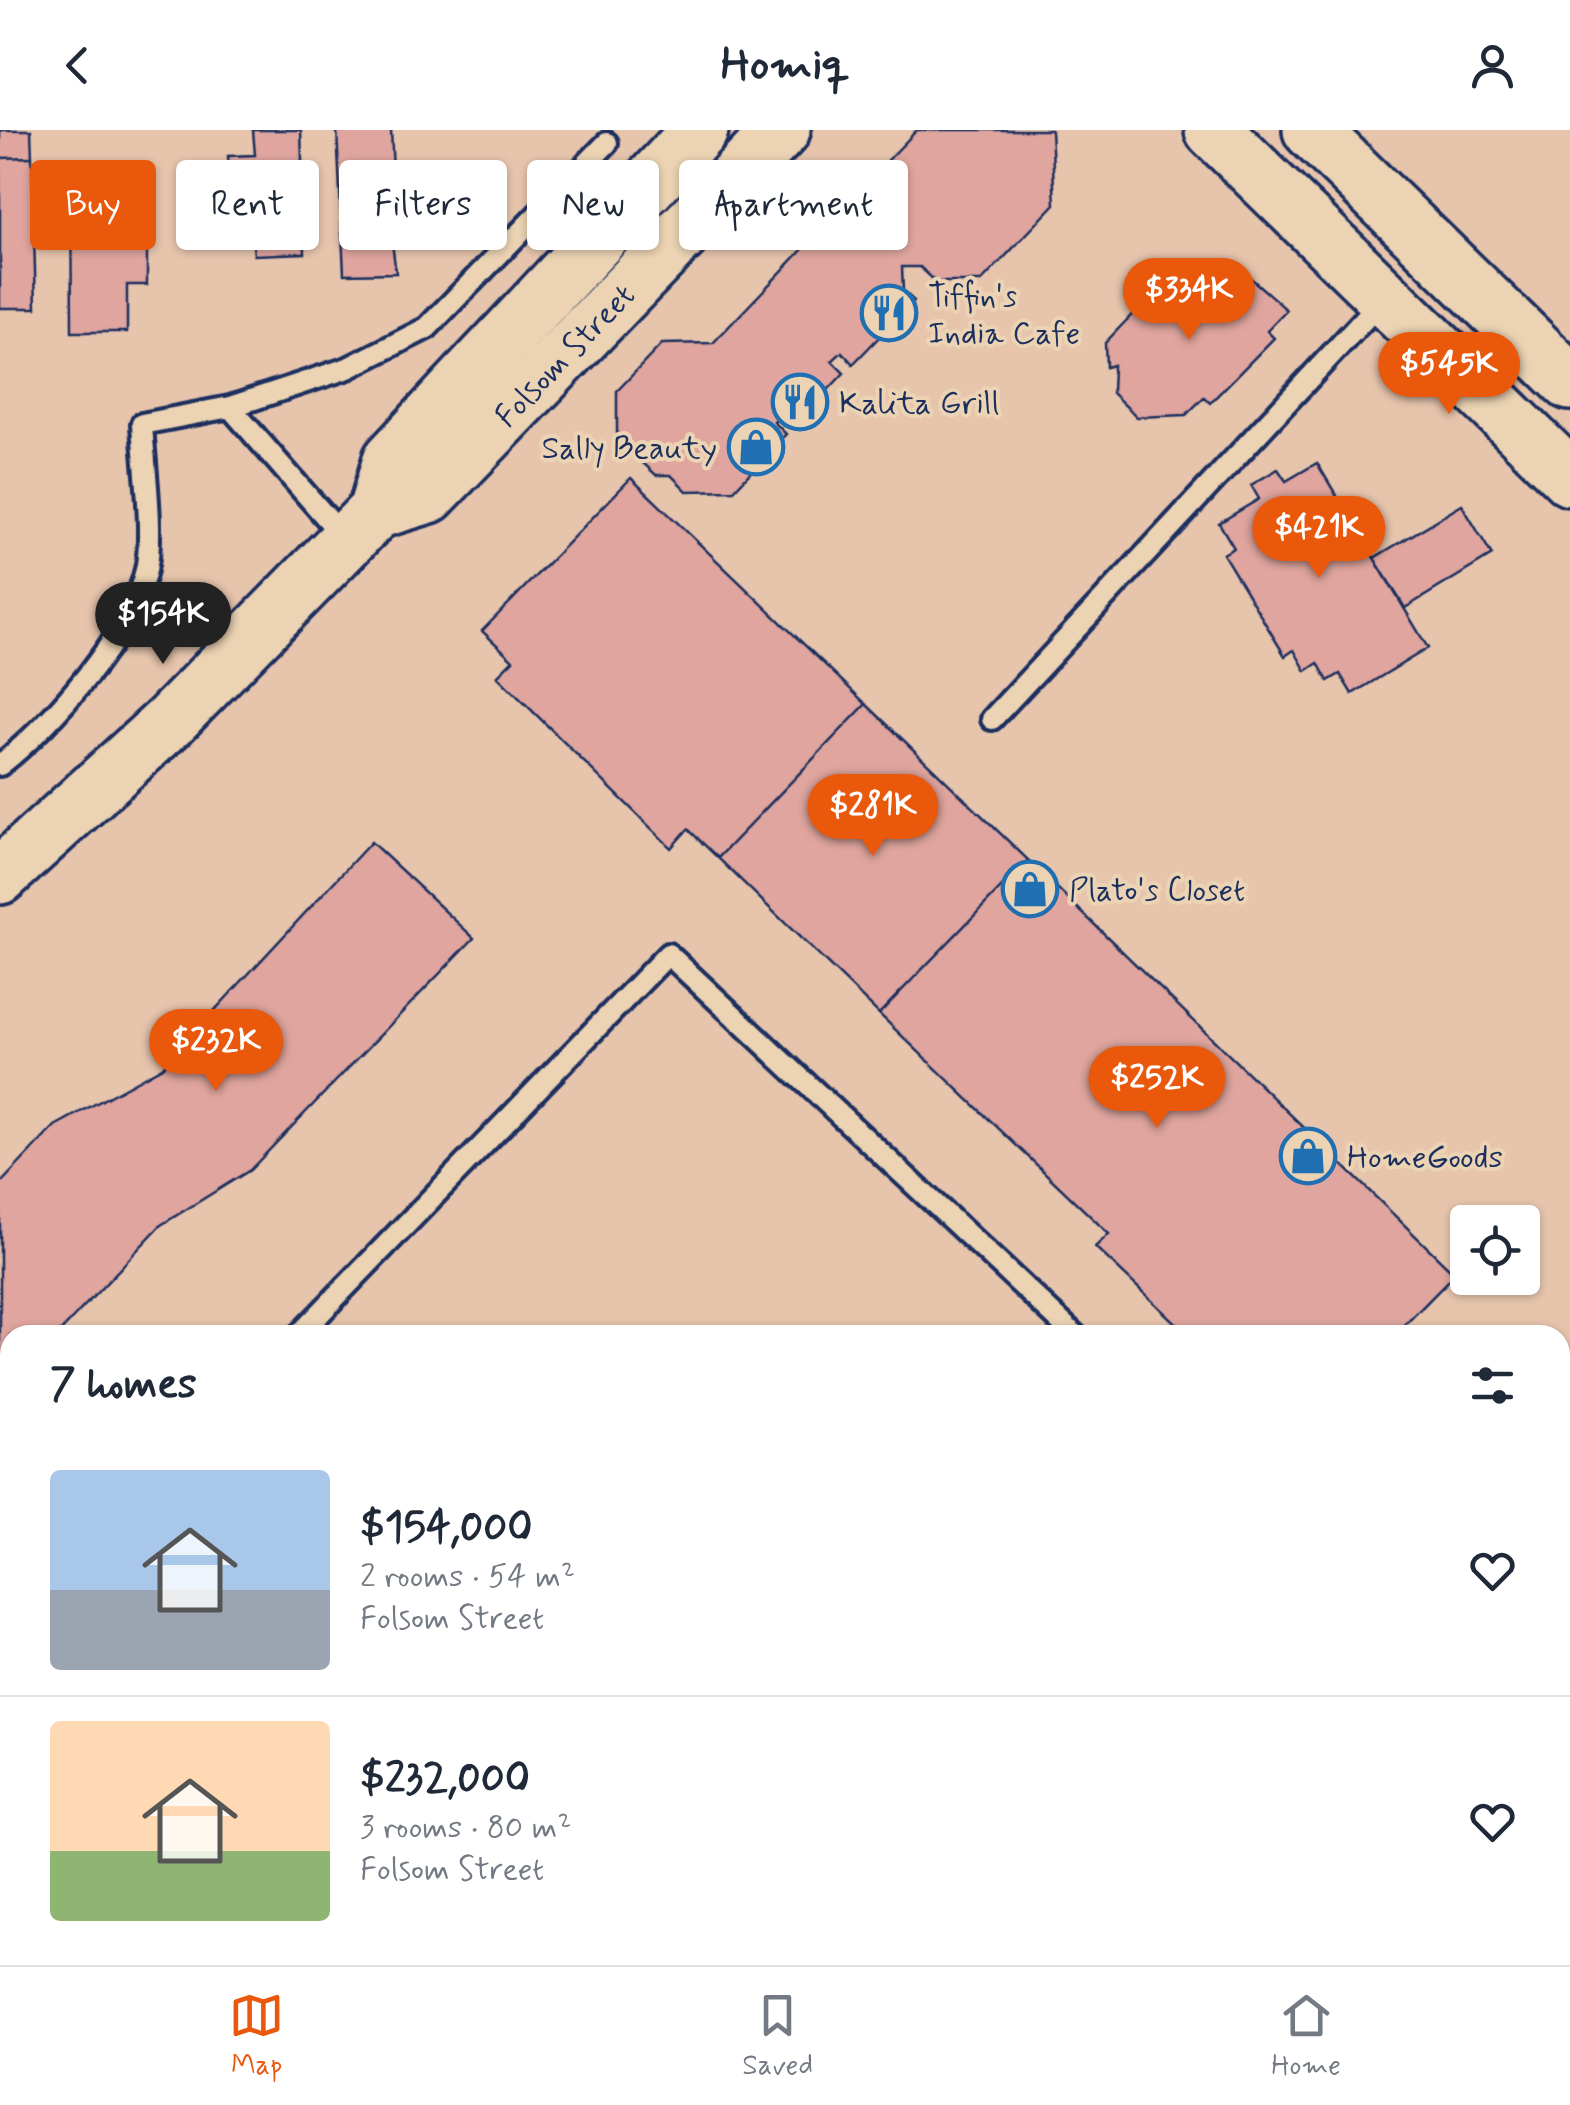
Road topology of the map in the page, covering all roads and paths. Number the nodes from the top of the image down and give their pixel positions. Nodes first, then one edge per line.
1 (700, 130) edge
2 (782, 130) edge
3 (1213, 130) edge
4 (1310, 130) edge
5 (607, 143) dead end
6 (1386, 297) junction
7 (1570, 382) edge
8 (230, 407) junction
9 (1570, 478) edge
10 (361, 526) junction
11 (992, 719) dead end
12 (0, 765) edge
13 (0, 876) edge
14 (309, 1325) edge
15 (1063, 1325) edge

1 - 10 main road, Folsom Street
2 - 10 main road, Folsom Street
3 - 6 main road
4 - 7 main road
5 - 8 lane
6 - 9 main road
6 - 11 lane
8 - 10 lane
8 - 12 lane
10 - 13 main road, Folsom Street
14 - 15 lane

